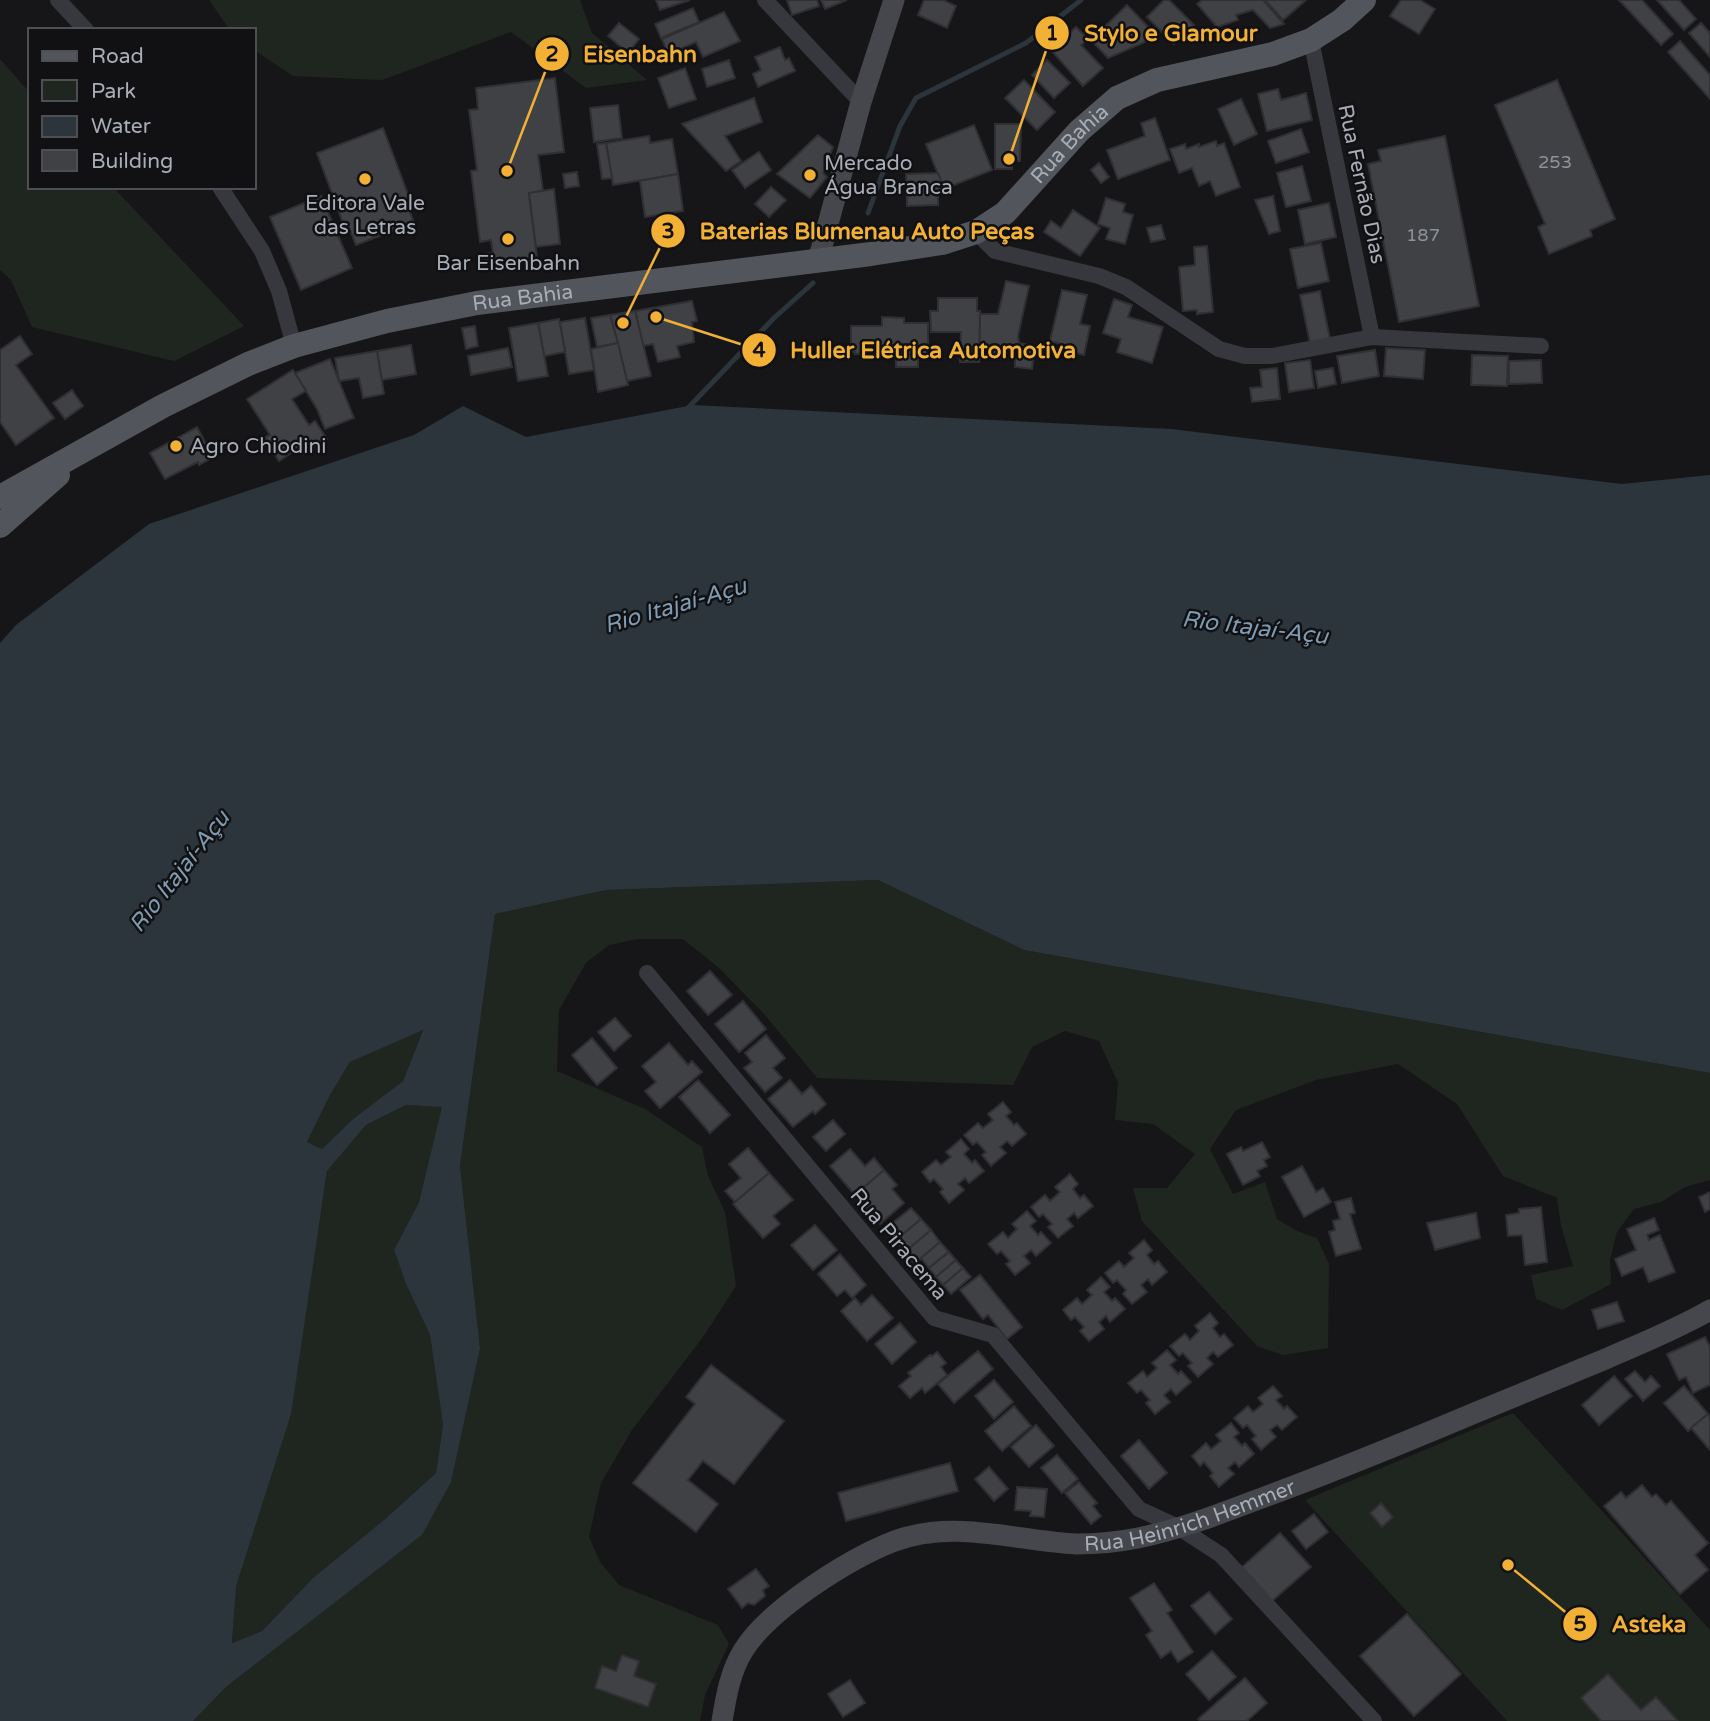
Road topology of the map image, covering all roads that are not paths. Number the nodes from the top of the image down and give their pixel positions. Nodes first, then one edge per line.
1 (58, 0) edge
2 (765, 0) edge
3 (894, 0) edge
4 (1364, 0) edge
5 (84, 28) edge
6 (1311, 40) junction
7 (861, 102) junction
8 (221, 189) edge
9 (976, 232) junction
10 (818, 261) junction
11 (1372, 337) junction
12 (294, 346) junction
13 (1541, 346) dead end
14 (91, 447) junction
15 (0, 497) edge
16 (0, 526) edge
17 (647, 973) dead end
18 (1710, 1310) edge
19 (1178, 1527) junction
20 (722, 1721) edge
21 (1374, 1721) edge

1 - 5 street
2 - 7 street
3 - 7 street
4 - 6 main road, Rua Bahia
6 - 9 main road, Rua Bahia
6 - 11 street, Rua Fernão Dias
7 - 10 street
8 - 12 street
9 - 10 main road, Rua Bahia
9 - 11 street
10 - 12 main road, Rua Bahia
11 - 13 street
12 - 14 main road, Rua Bahia
14 - 15 main road, Rua Bahia
14 - 16 main road, Rua Bahia
17 - 19 street, Rua Piracema
18 - 19 street, Rua Heinrich Hemmer
19 - 20 street, Rua Heinrich Hemmer
19 - 21 street, Rua Piracema

